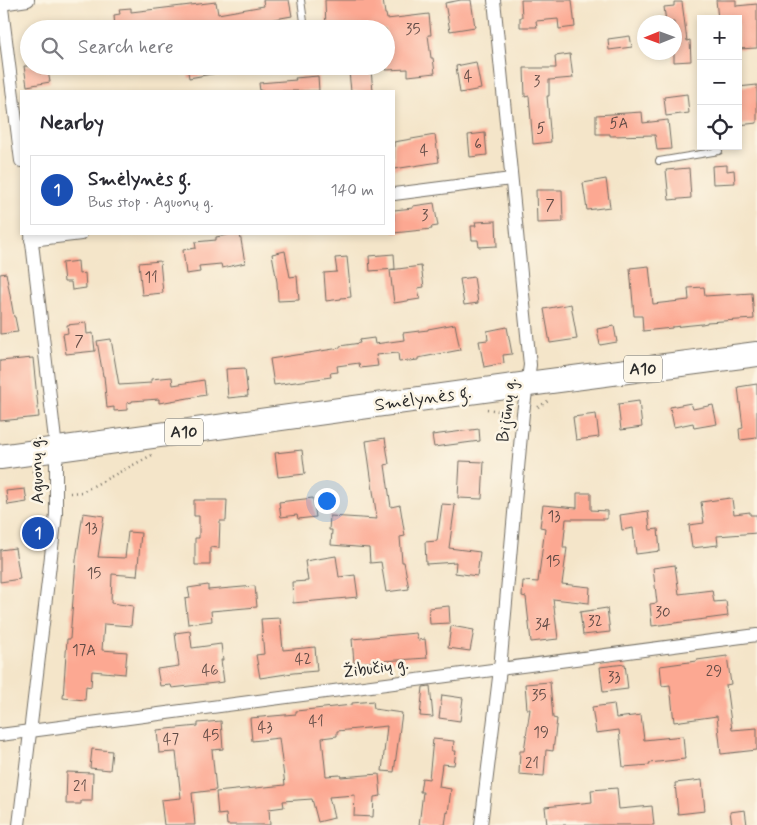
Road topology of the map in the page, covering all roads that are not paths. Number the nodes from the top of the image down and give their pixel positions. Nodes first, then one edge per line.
1 (28, 0) edge
2 (301, 0) edge
3 (494, 0) edge
4 (1, 2) edge
5 (2, 18) edge
6 (304, 20) edge
7 (719, 151) dead end
8 (20, 153) edge
9 (659, 161) dead end
10 (512, 179) junction
11 (395, 194) edge
12 (64, 235) edge
13 (31, 237) edge
14 (757, 354) edge
15 (528, 384) junction
16 (56, 450) junction
17 (0, 457) edge
18 (757, 635) edge
19 (500, 669) junction
20 (29, 732) junction
21 (0, 735) edge
22 (19, 825) edge
23 (481, 825) edge

1 - 4 street
2 - 6 lane
3 - 10 street, Bijūnų g.
4 - 5 street
5 - 8 street
7 - 9 lane
10 - 11 street
10 - 15 street, Bijūnų g.
12 - 13 street
13 - 16 street, Aguonų g.
14 - 15 highway, Smėlynės g. / A10
15 - 16 highway, Smėlynės g. / A10
15 - 19 street, Bijūnų g.
16 - 17 highway, Smėlynės g. / A10
16 - 20 street, Aguonų g.
18 - 19 street, Žibučių g.
19 - 20 street, Žibučių g.
19 - 23 street, Bijūnų g.
20 - 21 street, Žibučių g.
20 - 22 street, Aguonų g.

